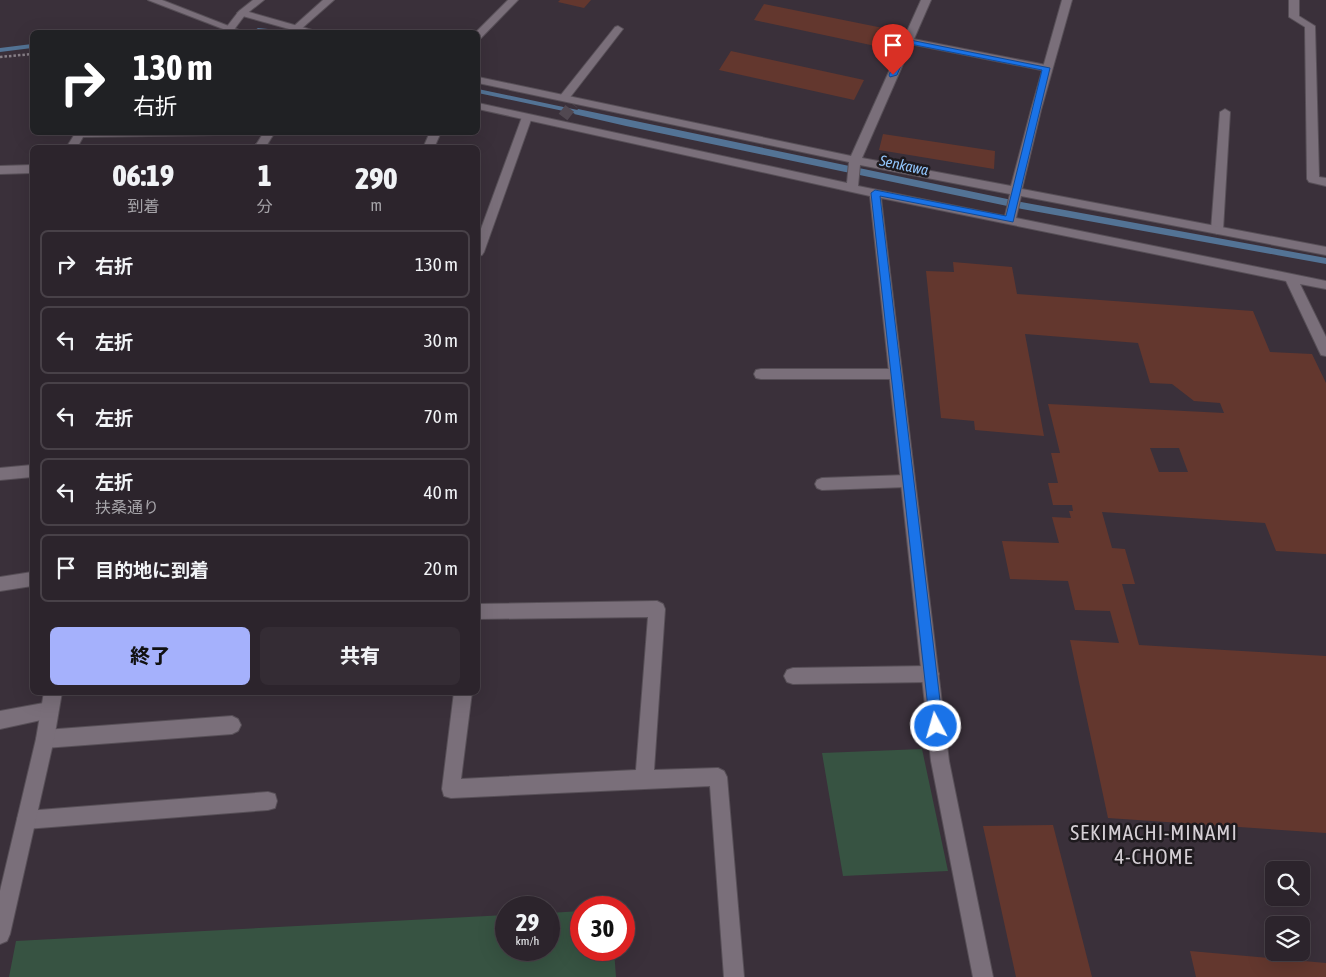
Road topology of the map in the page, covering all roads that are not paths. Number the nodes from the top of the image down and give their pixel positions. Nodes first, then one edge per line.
1 (153, 0) edge
2 (259, 0) edge
3 (329, 0) edge
4 (512, 0) edge
5 (926, 0) edge
6 (1067, 0) edge
7 (1294, 0) edge
8 (242, 13) junction
9 (297, 28) junction
10 (618, 29) dead end
11 (231, 30) edge
12 (234, 30) edge
13 (303, 30) edge
14 (480, 34) edge
15 (908, 41) junction
16 (1046, 68) junction
17 (480, 80) edge
18 (571, 101) junction
19 (480, 106) edge
20 (1225, 112) dead end
21 (527, 117) junction
22 (30, 169) edge
23 (0, 170) edge
24 (854, 173) junction
25 (1326, 182) edge
26 (1015, 192) junction
27 (875, 193) junction
28 (1010, 217) junction
29 (1217, 230) junction
30 (481, 234) edge
31 (1326, 251) edge
32 (1291, 278) junction
33 (1326, 285) edge
34 (1326, 351) edge
35 (761, 374) dead end
36 (895, 374) junction
37 (30, 471) edge
38 (0, 474) edge
39 (908, 481) junction
40 (822, 484) dead end
41 (30, 579) edge
42 (0, 584) edge
43 (480, 611) edge
44 (930, 674) junction
45 (793, 676) dead end
46 (462, 695) edge
47 (51, 702) edge
48 (0, 720) edge
49 (232, 724) dead end
50 (45, 739) junction
51 (644, 779) junction
52 (268, 801) dead end
53 (26, 820) junction
54 (0, 934) edge
55 (734, 977) edge
56 (983, 977) edge

1 - 11 street
2 - 8 street
3 - 9 street
4 - 14 street
5 - 15 street
6 - 16 street
7 - 25 street
8 - 9 street
8 - 12 street
9 - 13 street
10 - 18 street
15 - 16 street
15 - 24 street
16 - 26 street
17 - 18 street
18 - 24 street
19 - 21 street
20 - 29 street
21 - 24 street
21 - 30 street
22 - 23 street
24 - 26 street
24 - 27 street
26 - 28 street
26 - 29 street
27 - 28 street
27 - 36 street
28 - 32 street
29 - 31 street
32 - 33 street
32 - 34 street
35 - 36 street
36 - 39 street
37 - 38 street
39 - 40 street
39 - 44 street
41 - 42 street
43 - 51 street
44 - 45 street
44 - 56 street
46 - 51 street
47 - 48 street
47 - 50 street
49 - 50 street
50 - 53 street
51 - 55 street
52 - 53 street
53 - 54 street

